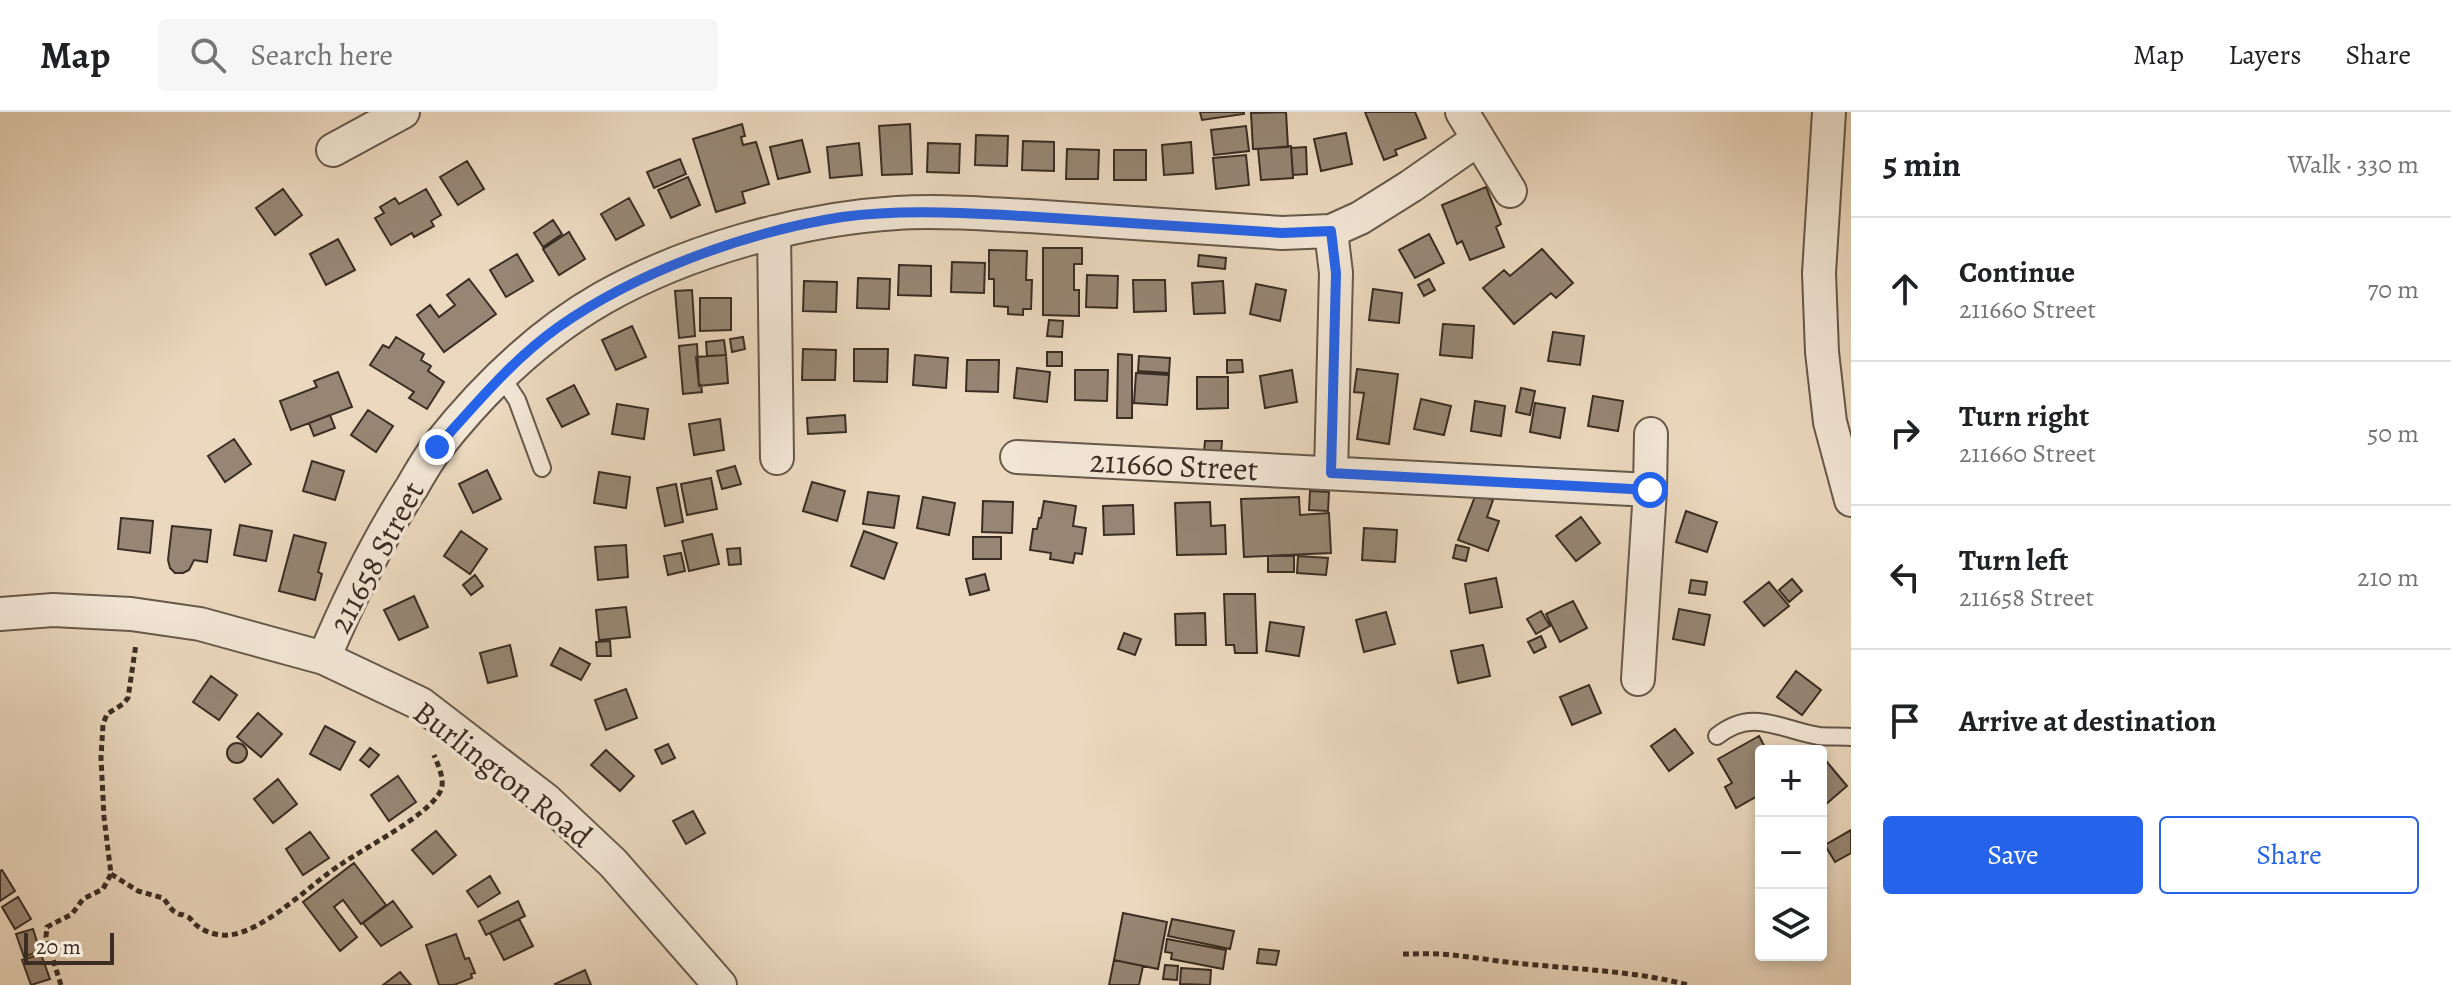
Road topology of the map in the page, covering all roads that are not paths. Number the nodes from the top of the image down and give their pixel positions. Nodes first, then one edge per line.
1 (403, 112) edge
2 (1829, 112) edge
3 (1470, 126) edge
4 (333, 150) dead end
5 (1510, 191) dead end
6 (1331, 231) junction
7 (774, 232) junction
8 (501, 376) junction
9 (1651, 434) dead end
10 (1017, 457) dead end
11 (777, 458) dead end
12 (542, 468) dead end
13 (1331, 473) junction
14 (1650, 490) junction
15 (1851, 500) edge
16 (0, 614) edge
17 (324, 658) junction
18 (1638, 679) dead end
19 (1717, 736) dead end
20 (1851, 737) edge
21 (720, 985) edge

1 - 4 street
2 - 15 street
3 - 5 street
3 - 6 street, 211658 Street
6 - 7 street, 211658 Street
6 - 13 street
7 - 8 street, 211658 Street
7 - 11 street
8 - 12 lane
8 - 17 street, 211658 Street
9 - 14 street
10 - 13 street, 211660 Street
13 - 14 street, 211660 Street
14 - 18 street
16 - 17 street, Burlington Road
17 - 21 street, Burlington Road
19 - 20 lane

